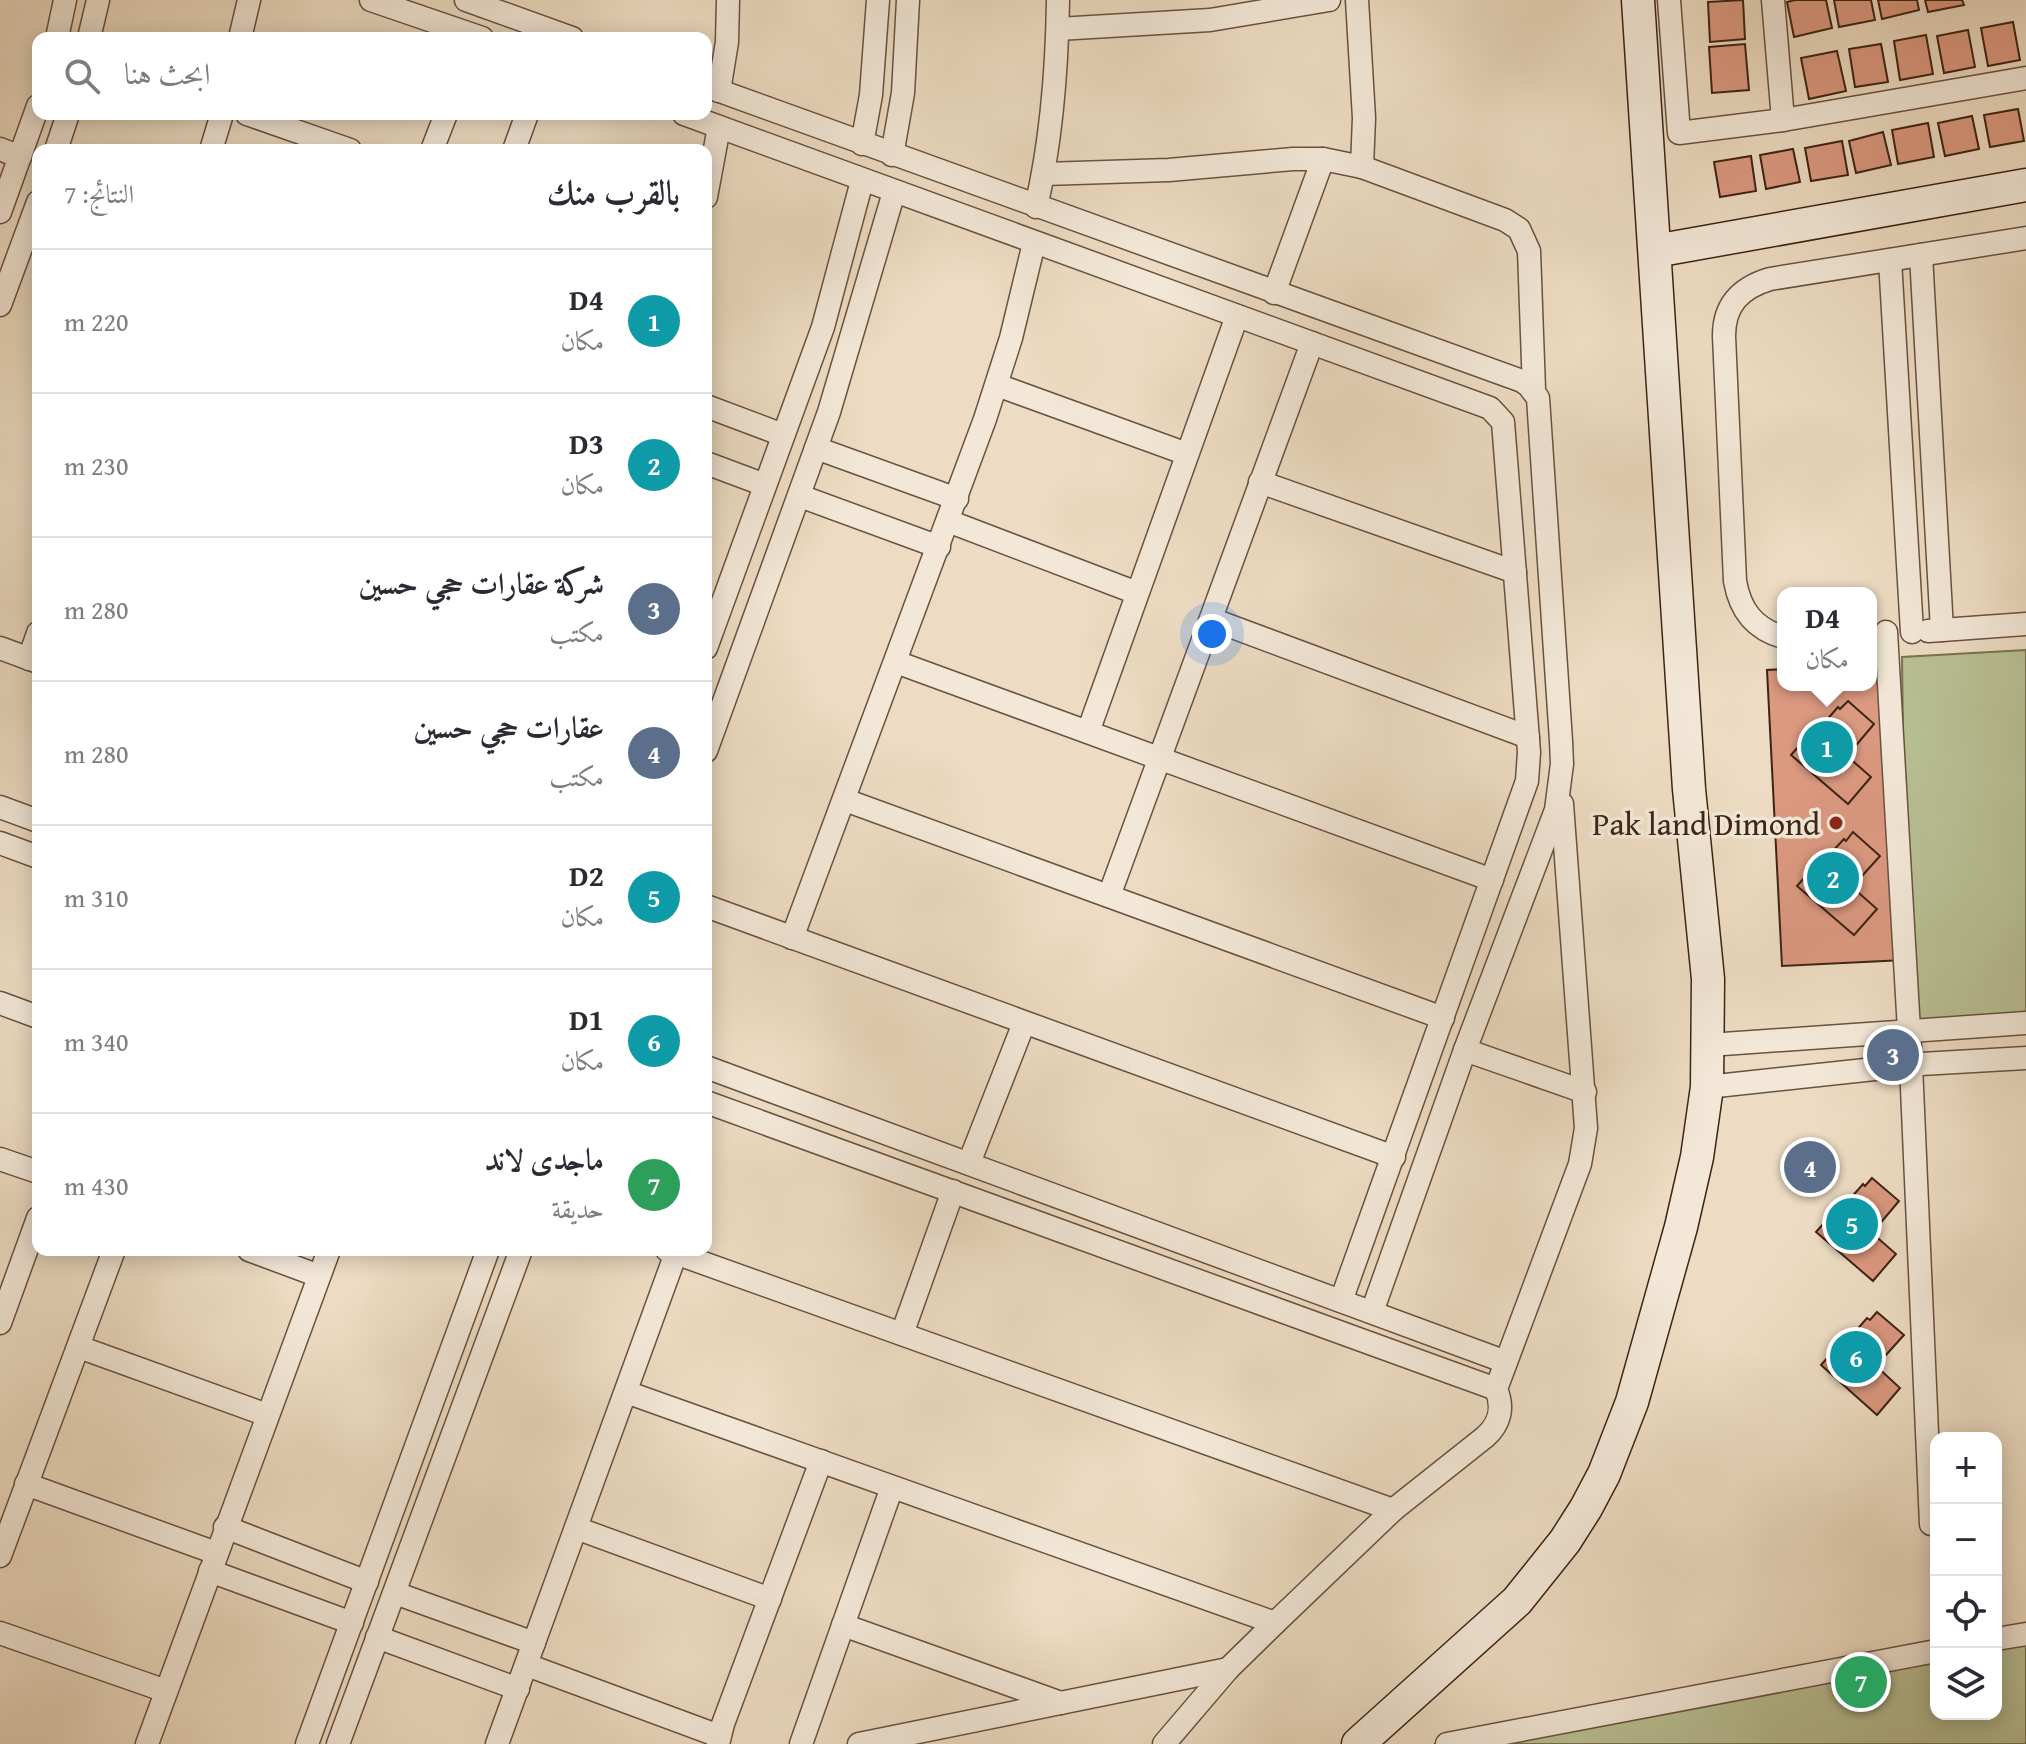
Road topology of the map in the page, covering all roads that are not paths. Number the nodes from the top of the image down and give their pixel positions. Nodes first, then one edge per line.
1 (65, 0) edge
2 (98, 0) edge
3 (249, 0) edge
4 (371, 0) edge
5 (466, 0) edge
6 (728, 0) edge
7 (878, 0) edge
8 (908, 0) edge
9 (1058, 0) edge
10 (1329, 0) edge
11 (1357, 0) edge
12 (1638, 0) edge
13 (1669, 0) edge
14 (1773, 0) edge
15 (1058, 29) junction
16 (58, 32) edge
17 (90, 32) edge
18 (241, 32) edge
19 (463, 32) edge
20 (555, 32) edge
21 (2026, 78) edge
22 (713, 88) edge
23 (32, 116) edge
24 (66, 120) edge
25 (220, 120) edge
26 (264, 120) edge
27 (444, 120) edge
28 (525, 120) edge
29 (700, 120) edge
30 (1783, 120) junction
31 (719, 127) junction
32 (58, 144) edge
33 (213, 144) edge
34 (333, 144) edge
35 (434, 144) edge
36 (516, 144) edge
37 (862, 144) junction
38 (10, 153) edge
39 (892, 155) junction
40 (1323, 159) junction
41 (712, 165) edge
42 (1362, 167) junction
43 (1044, 174) junction
44 (862, 181) junction
45 (2026, 185) edge
46 (894, 192) junction
47 (1, 207) edge
48 (1036, 207) junction
49 (32, 221) edge
50 (2026, 238) edge
51 (1034, 243) junction
52 (1655, 251) junction
53 (1921, 255) junction
54 (1890, 260) junction
55 (1274, 293) junction
56 (0, 305) edge
57 (1237, 316) junction
58 (1312, 343) junction
59 (997, 385) junction
60 (1534, 390) junction
61 (712, 408) edge
62 (783, 435) junction
63 (816, 448) junction
64 (1187, 454) junction
65 (712, 465) edge
66 (1260, 482) junction
67 (765, 485) junction
68 (800, 496) junction
69 (957, 499) junction
70 (948, 521) junction
71 (939, 547) junction
72 (1515, 572) junction
73 (1137, 593) junction
74 (1211, 619) junction
75 (2026, 624) edge
76 (1942, 630) junction
77 (712, 631) edge
78 (1879, 632) edge
79 (1912, 632) junction
80 (1777, 635) edge
81 (0, 648) edge
82 (32, 660) edge
83 (896, 662) junction
84 (1088, 732) junction
85 (712, 735) edge
86 (1528, 737) junction
87 (1159, 758) junction
88 (1561, 787) junction
89 (845, 800) junction
90 (0, 807) edge
91 (32, 819) edge
92 (0, 843) edge
93 (32, 855) edge
94 (1492, 880) junction
95 (1109, 896) junction
96 (712, 908) edge
97 (792, 938) junction
98 (0, 1003) edge
99 (32, 1015) edge
100 (1443, 1018) junction
101 (1024, 1023) junction
102 (2026, 1023) edge
103 (1907, 1029) junction
104 (1709, 1045) junction
105 (1465, 1050) junction
106 (2026, 1058) edge
107 (1911, 1065) junction
108 (712, 1069) edge
109 (1707, 1087) junction
110 (1585, 1092) junction
111 (712, 1104) edge
112 (1394, 1157) junction
113 (0, 1159) edge
114 (969, 1163) junction
115 (32, 1170) edge
116 (953, 1191) junction
117 (32, 1234) edge
118 (112, 1256) edge
119 (265, 1256) edge
120 (327, 1256) edge
121 (486, 1256) edge
122 (519, 1256) edge
123 (671, 1256) edge
124 (683, 1256) edge
125 (319, 1276) junction
126 (1341, 1301) junction
127 (1372, 1312) junction
128 (1, 1319) edge
129 (902, 1334) junction
130 (79, 1347) junction
131 (1506, 1362) junction
132 (1496, 1389) junction
133 (626, 1392) junction
134 (267, 1415) junction
135 (821, 1461) junction
136 (26, 1484) junction
137 (892, 1487) junction
138 (1930, 1504) edge
139 (1393, 1510) junction
140 (225, 1527) junction
141 (576, 1528) junction
142 (0, 1556) edge
143 (213, 1562) junction
144 (367, 1582) junction
145 (395, 1593) junction
146 (770, 1599) junction
147 (352, 1623) junction
148 (1275, 1623) junction
149 (843, 1625) junction
150 (0, 1633) edge
151 (2026, 1634) edge
152 (377, 1637) junction
153 (2002, 1638) edge
154 (534, 1643) junction
155 (1930, 1652) edge
156 (527, 1665) junction
157 (1228, 1669) junction
158 (518, 1689) junction
159 (166, 1691) junction
160 (1062, 1703) junction
161 (718, 1740) edge
162 (147, 1744) edge
163 (307, 1744) edge
164 (338, 1744) edge
165 (497, 1744) edge
166 (801, 1744) edge
167 (859, 1744) edge
168 (1164, 1744) edge
169 (1366, 1744) edge
170 (1447, 1744) edge

1 - 16 street
2 - 17 street
3 - 18 street
4 - 19 street
5 - 20 street
6 - 22 street
7 - 37 street
8 - 39 street
9 - 15 street
10 - 15 street
11 - 42 street
12 - 52 street
13 - 30 street
14 - 30 street
15 - 43 street
21 - 30 street
22 - 37 street
23 - 38 street
24 - 32 street
25 - 33 street
26 - 34 street
27 - 35 street
28 - 36 street
29 - 31 street
31 - 41 street
31 - 44 street
37 - 39 street
38 - 47 street
39 - 48 street
40 - 42 street
40 - 43 street
40 - 55 street
42 - 60 street
43 - 48 street
44 - 46 street
44 - 62 street
45 - 52 street
46 - 51 street
46 - 63 street
48 - 55 street
49 - 56 street
50 - 53 street
51 - 57 street
51 - 59 street
52 - 104 street
53 - 54 street
53 - 76 street
54 - 79 street
54 - 80 street
55 - 60 street
57 - 58 street
57 - 64 street
58 - 66 street
58 - 72 street
59 - 64 street
59 - 69 street
60 - 88 street
61 - 62 street
62 - 67 street
63 - 68 street
63 - 69 street
64 - 73 street
65 - 67 street
66 - 72 street
66 - 74 street
67 - 77 street
68 - 71 street
68 - 85 street
69 - 70 street
70 - 71 street
70 - 73 street
71 - 83 street
72 - 86 street
73 - 84 street
74 - 86 street
74 - 87 street
75 - 76 street
76 - 79 street
78 - 79 street
78 - 103 street
81 - 82 street
83 - 84 street
83 - 89 street
84 - 87 street
86 - 94 street
87 - 94 street
87 - 95 street
88 - 105 street
88 - 110 street
89 - 95 street
89 - 97 street
90 - 91 street
92 - 93 street
94 - 100 street
95 - 100 street
96 - 97 street
97 - 101 street
98 - 99 street
100 - 112 street
101 - 112 street
101 - 114 street
102 - 103 street
103 - 104 street
103 - 107 street
104 - 109 street
105 - 110 street
105 - 127 street
106 - 107 street
107 - 109 street
107 - 138 street
108 - 114 street
109 - 169 street
110 - 131 street
111 - 116 street
112 - 126 street
113 - 115 street
114 - 126 street
116 - 129 street
116 - 132 street
117 - 128 street
118 - 130 street
119 - 125 street
120 - 125 street
121 - 144 street
122 - 145 street
123 - 133 street
124 - 129 street
125 - 134 street
126 - 127 street
127 - 131 street
129 - 139 street
130 - 134 street
130 - 136 street
131 - 132 street
132 - 139 street
133 - 135 street
133 - 141 street
134 - 140 street
135 - 137 street
135 - 146 street
136 - 142 street
136 - 143 street
137 - 148 street
137 - 149 street
139 - 148 street
140 - 143 street
140 - 144 street
141 - 146 street
141 - 154 street
143 - 147 street
143 - 159 street
144 - 147 street
145 - 152 street
145 - 154 street
146 - 161 street
147 - 163 street
148 - 157 street
149 - 160 street
149 - 166 street
150 - 159 street
151 - 153 street
152 - 158 street
152 - 164 street
154 - 156 street
155 - 170 street
156 - 158 street
156 - 161 street
157 - 160 street
157 - 168 street
158 - 165 street
159 - 162 street
160 - 167 street

